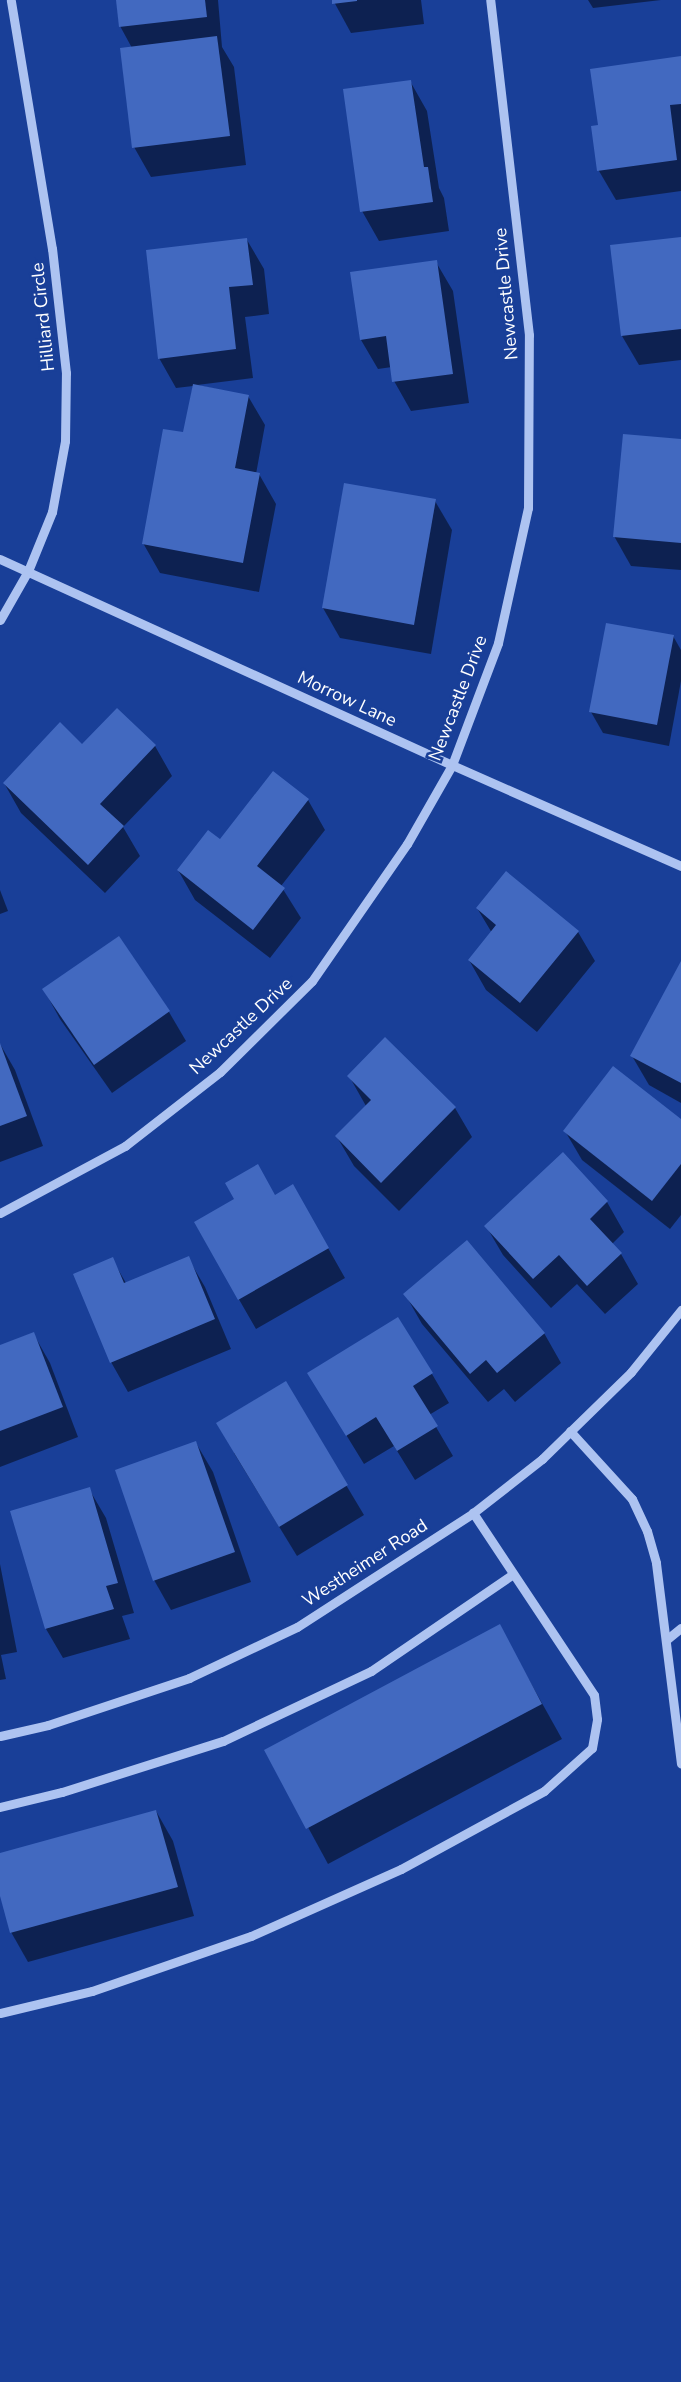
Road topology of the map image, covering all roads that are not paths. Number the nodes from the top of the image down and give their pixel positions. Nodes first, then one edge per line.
1 (11, 0) edge
2 (490, 0) edge
3 (0, 559) edge
4 (28, 571) junction
5 (0, 620) edge
6 (452, 765) junction
7 (681, 866) edge
8 (0, 1214) edge
9 (681, 1310) edge
10 (570, 1432) junction
11 (473, 1513) junction
12 (513, 1574) junction
13 (681, 1628) edge
14 (666, 1640) junction
15 (0, 1736) edge
16 (681, 1762) edge
17 (0, 1807) edge
18 (0, 2013) edge

1 - 4 street, Hilliard Circle
2 - 6 street, Newcastle Drive
3 - 4 street, Morrow Lane
4 - 5 street, Hilliard Circle
4 - 6 street, Morrow Lane
6 - 7 street, Morrow Lane
6 - 8 street, Newcastle Drive
9 - 10 street, Westheimer Road
10 - 11 street, Westheimer Road
10 - 14 street
11 - 12 street
11 - 15 street, Westheimer Road
12 - 17 street
12 - 18 street
13 - 14 street
14 - 16 street

